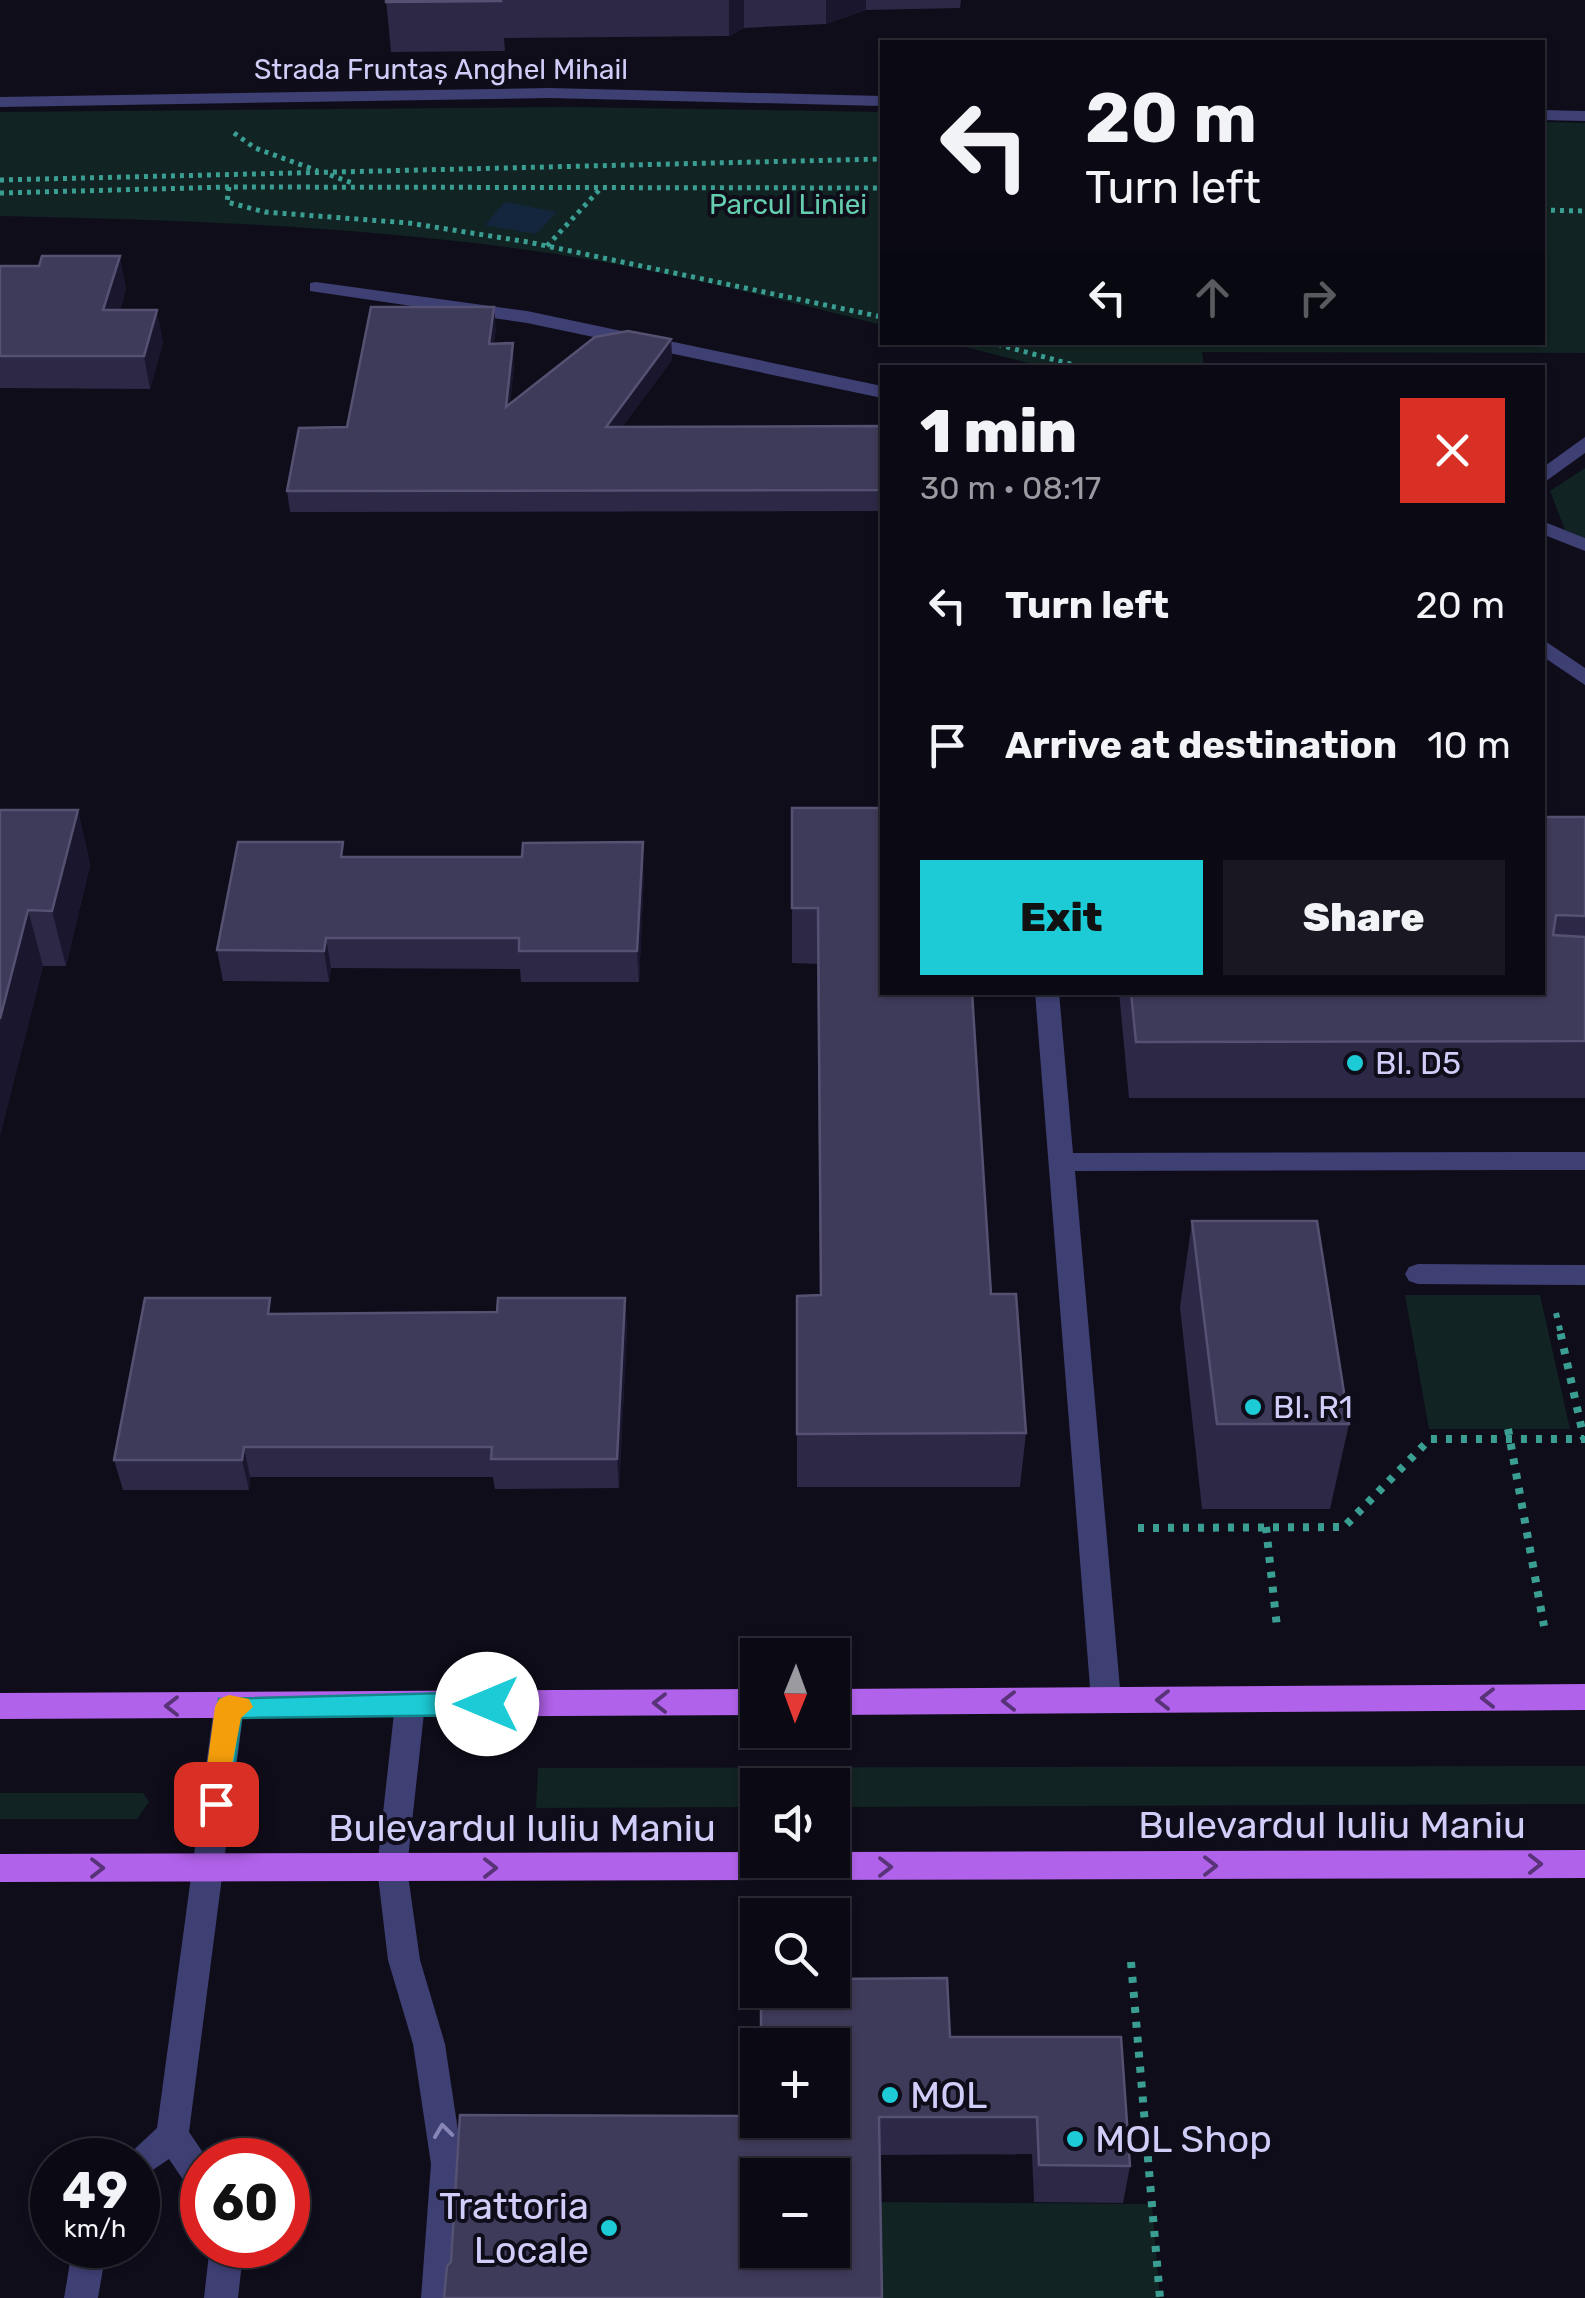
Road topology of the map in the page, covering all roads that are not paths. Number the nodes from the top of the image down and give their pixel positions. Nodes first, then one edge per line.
1 (0, 102) edge
2 (880, 102) edge
3 (1545, 116) edge
4 (1585, 116) edge
5 (316, 288) dead end
6 (880, 392) edge
7 (1585, 444) edge
8 (1545, 476) edge
9 (1545, 529) edge
10 (1585, 546) edge
11 (1545, 647) edge
12 (1585, 678) edge
13 (1047, 995) edge
14 (1585, 1160) edge
15 (1061, 1162) junction
16 (1418, 1274) dead end
17 (1585, 1275) edge
18 (1585, 1697) edge
19 (1106, 1700) junction
20 (740, 1702) edge
21 (850, 1702) edge
22 (410, 1704) junction
23 (0, 1706) edge
24 (229, 1707) junction
25 (1585, 1864) edge
26 (0, 1868) edge
27 (206, 1868) junction
28 (392, 1868) junction
29 (172, 2136) junction
30 (160, 2146) edge
31 (180, 2147) edge
32 (86, 2268) edge
33 (224, 2268) edge
34 (81, 2298) edge
35 (221, 2298) edge
36 (438, 2298) edge

1 - 2 street, Strada Fruntaș Anghel Mihail
3 - 4 street
5 - 6 street
7 - 8 street
9 - 10 street
11 - 12 street
13 - 15 street
14 - 15 street
15 - 19 street
16 - 17 street
18 -> 19 main road
19 -> 21 main road
20 -> 22 main road
22 - 24 main road
22 - 28 street
24 -> 23 main road
24 - 27 street
28 -> 25 main road, Bulevardul Iuliu Maniu
26 -> 27 main road, Bulevardul Iuliu Maniu
27 - 28 main road, Bulevardul Iuliu Maniu
27 - 29 street
36 -> 28 street
29 - 30 street
29 - 31 street
32 - 34 street
33 - 35 street

